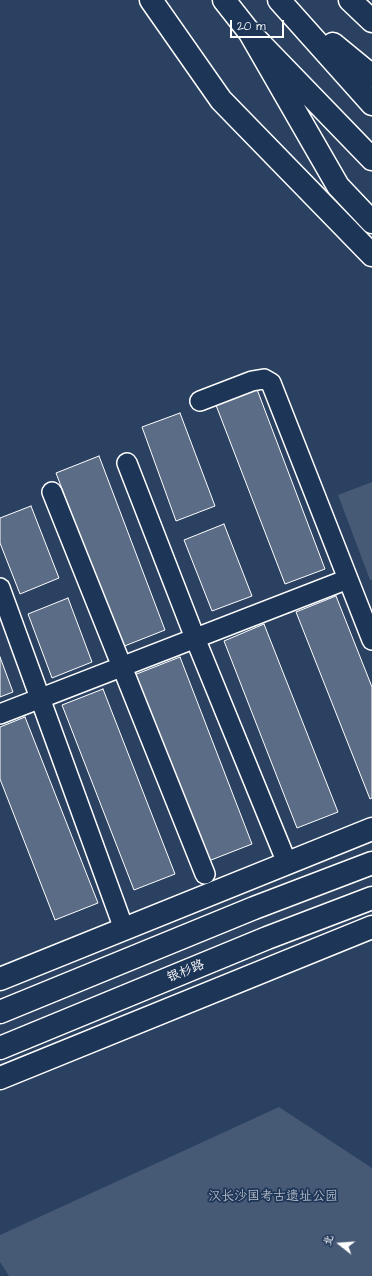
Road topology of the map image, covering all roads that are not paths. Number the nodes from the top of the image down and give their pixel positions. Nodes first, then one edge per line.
1 (151, 0) edge
2 (224, 0) edge
3 (350, 0) edge
4 (279, 1) edge
5 (372, 21) edge
6 (250, 33) junction
7 (372, 76) edge
8 (372, 104) edge
9 (372, 159) edge
10 (372, 222) edge
11 (372, 255) edge
12 (200, 401) dead end
13 (127, 463) dead end
14 (52, 492) dead end
15 (348, 579) junction
16 (0, 588) edge
17 (195, 638) junction
18 (372, 640) edge
19 (122, 667) junction
20 (40, 699) junction
21 (0, 714) edge
22 (372, 829) edge
23 (372, 862) edge
24 (287, 863) junction
25 (205, 874) dead end
26 (372, 898) edge
27 (372, 927) edge
28 (124, 929) junction
29 (0, 979) edge
30 (0, 1012) edge
31 (0, 1048) edge
32 (0, 1078) edge

1 - 11 main road
2 - 6 main road
3 - 5 main road
4 - 7 main road
4 - 8 main road
6 - 9 main road
6 - 10 main road
12 - 15 street
13 - 17 street
14 - 19 street
15 - 17 street
15 - 18 street
16 - 20 street
17 - 19 street
17 - 24 street
19 - 20 street
19 - 25 street
20 - 21 street
20 - 28 street
22 - 24 main road
23 - 30 main road
24 - 28 main road
26 - 31 main road, 银杉路
27 - 32 main road
28 - 29 main road

